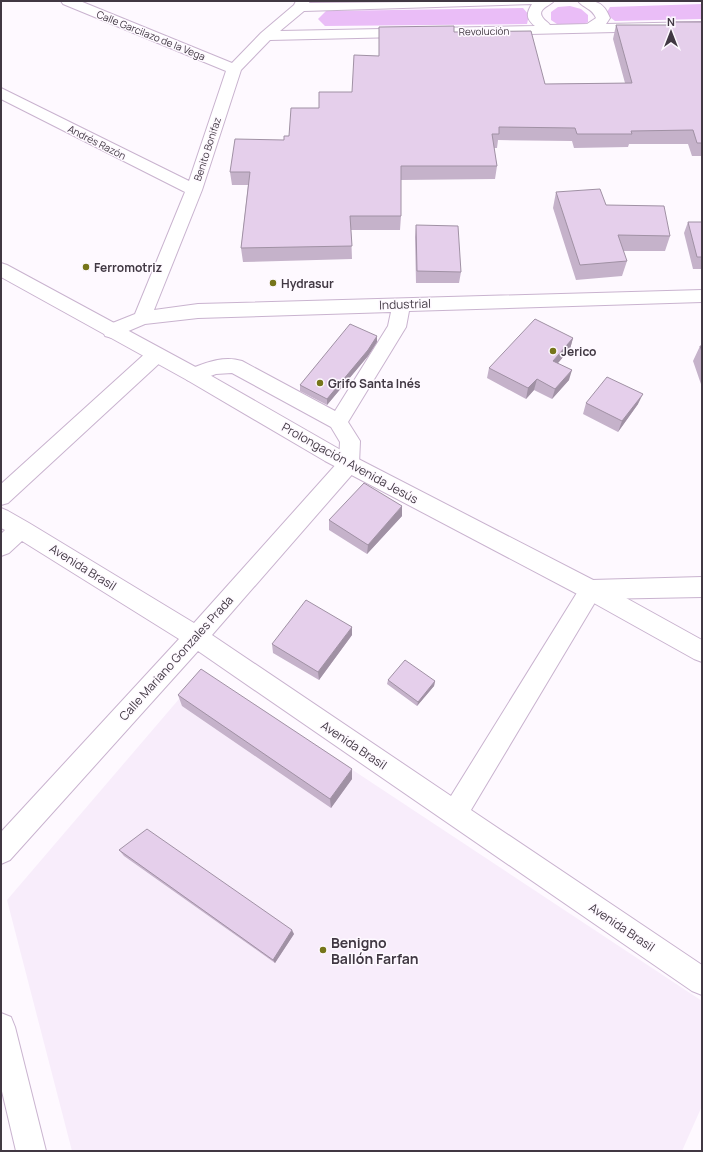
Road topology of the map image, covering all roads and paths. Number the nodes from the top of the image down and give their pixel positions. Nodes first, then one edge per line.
1 (68, 1) edge
2 (107, 1) edge
3 (528, 1) edge
4 (547, 1) edge
5 (585, 1) edge
6 (302, 4) edge
7 (93, 12) junction
8 (702, 26) edge
9 (589, 29) junction
10 (553, 30) junction
11 (266, 36) junction
12 (234, 69) junction
13 (1, 93) edge
14 (194, 190) junction
15 (1, 269) edge
16 (702, 296) edge
17 (399, 304) junction
18 (142, 318) junction
19 (112, 331) junction
20 (156, 355) junction
21 (194, 375) junction
22 (338, 422) junction
23 (349, 464) junction
24 (1, 497) edge
25 (1, 517) edge
26 (21, 529) junction
27 (1, 547) edge
28 (702, 587) edge
29 (591, 590) junction
30 (196, 637) junction
31 (702, 652) edge
32 (455, 813) junction
33 (1, 851) edge
34 (702, 981) edge
35 (1, 1027) edge
36 (30, 1151) edge

1 - 7 street, Calle Garcilazo de la Vega
2 - 7 street
3 - 6 street
4 - 10 street
5 - 9 street
6 - 11 street, Benito Bonifaz
7 - 12 street, Calle Garcilazo de la Vega
8 - 9 street, Revolución
9 - 10 street, Revolución
10 - 11 street, Revolución
11 - 12 street, Benito Bonifaz
12 - 14 street, Benito Bonifaz
13 - 14 street, Andrés Razón
14 - 18 street, Benito Bonifaz
15 - 19 street, Prolongación Avenida Jesús
16 - 17 street, Industrial
17 - 18 street, Industrial
17 - 22 street
18 - 19 street, Industrial
19 - 20 street, Prolongación Avenida Jesús
20 - 21 street, Prolongación Avenida Jesús
20 - 24 street
21 - 22 street
21 - 23 street, Prolongación Avenida Jesús
22 - 23 street
23 - 29 street, Prolongación Avenida Jesús
23 - 30 street, Calle Mariano Gonzales Prada
25 - 26 street, Avenida Brasil
26 - 27 street
26 - 30 street, Avenida Brasil
28 - 29 street
29 - 31 street, Prolongación Avenida Jesús
29 - 32 street
30 - 32 street, Avenida Brasil
30 - 33 street, Calle Mariano Gonzales Prada
32 - 34 street, Avenida Brasil
35 - 36 street

